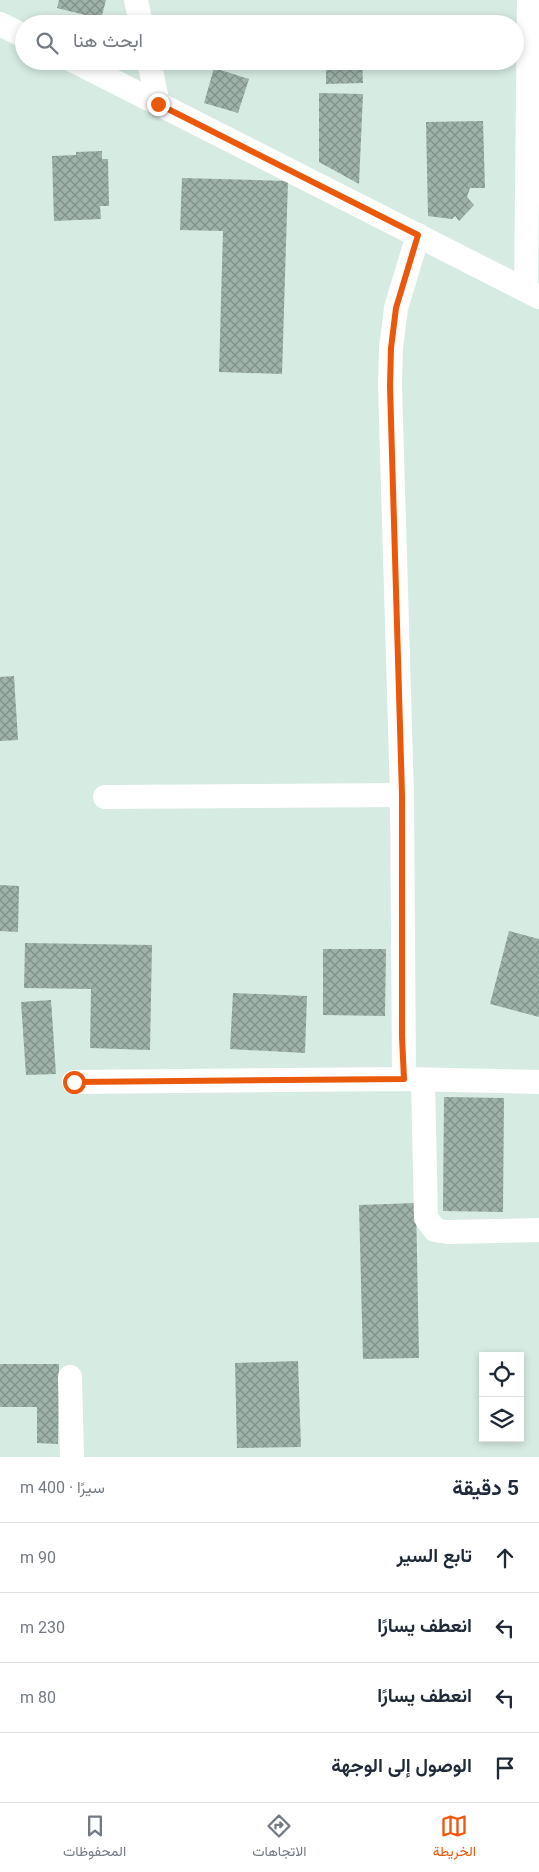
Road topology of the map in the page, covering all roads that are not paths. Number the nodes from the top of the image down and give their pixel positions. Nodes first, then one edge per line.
1 (136, 0) edge
2 (529, 0) edge
3 (139, 15) edge
4 (0, 24) edge
5 (15, 32) edge
6 (92, 70) edge
7 (151, 70) edge
8 (158, 104) junction
9 (418, 235) junction
10 (532, 293) edge
11 (402, 795) junction
12 (105, 797) dead end
13 (413, 1079) junction
14 (74, 1082) dead end
15 (539, 1082) edge
16 (539, 1230) edge
17 (70, 1377) dead end
18 (72, 1457) edge

1 - 3 street
2 - 10 street
4 - 5 street
6 - 8 street
7 - 8 street
8 - 9 street
9 - 10 street
9 - 11 street
11 - 12 street
11 - 13 street
13 - 14 street
13 - 15 street
13 - 16 street
17 - 18 street

